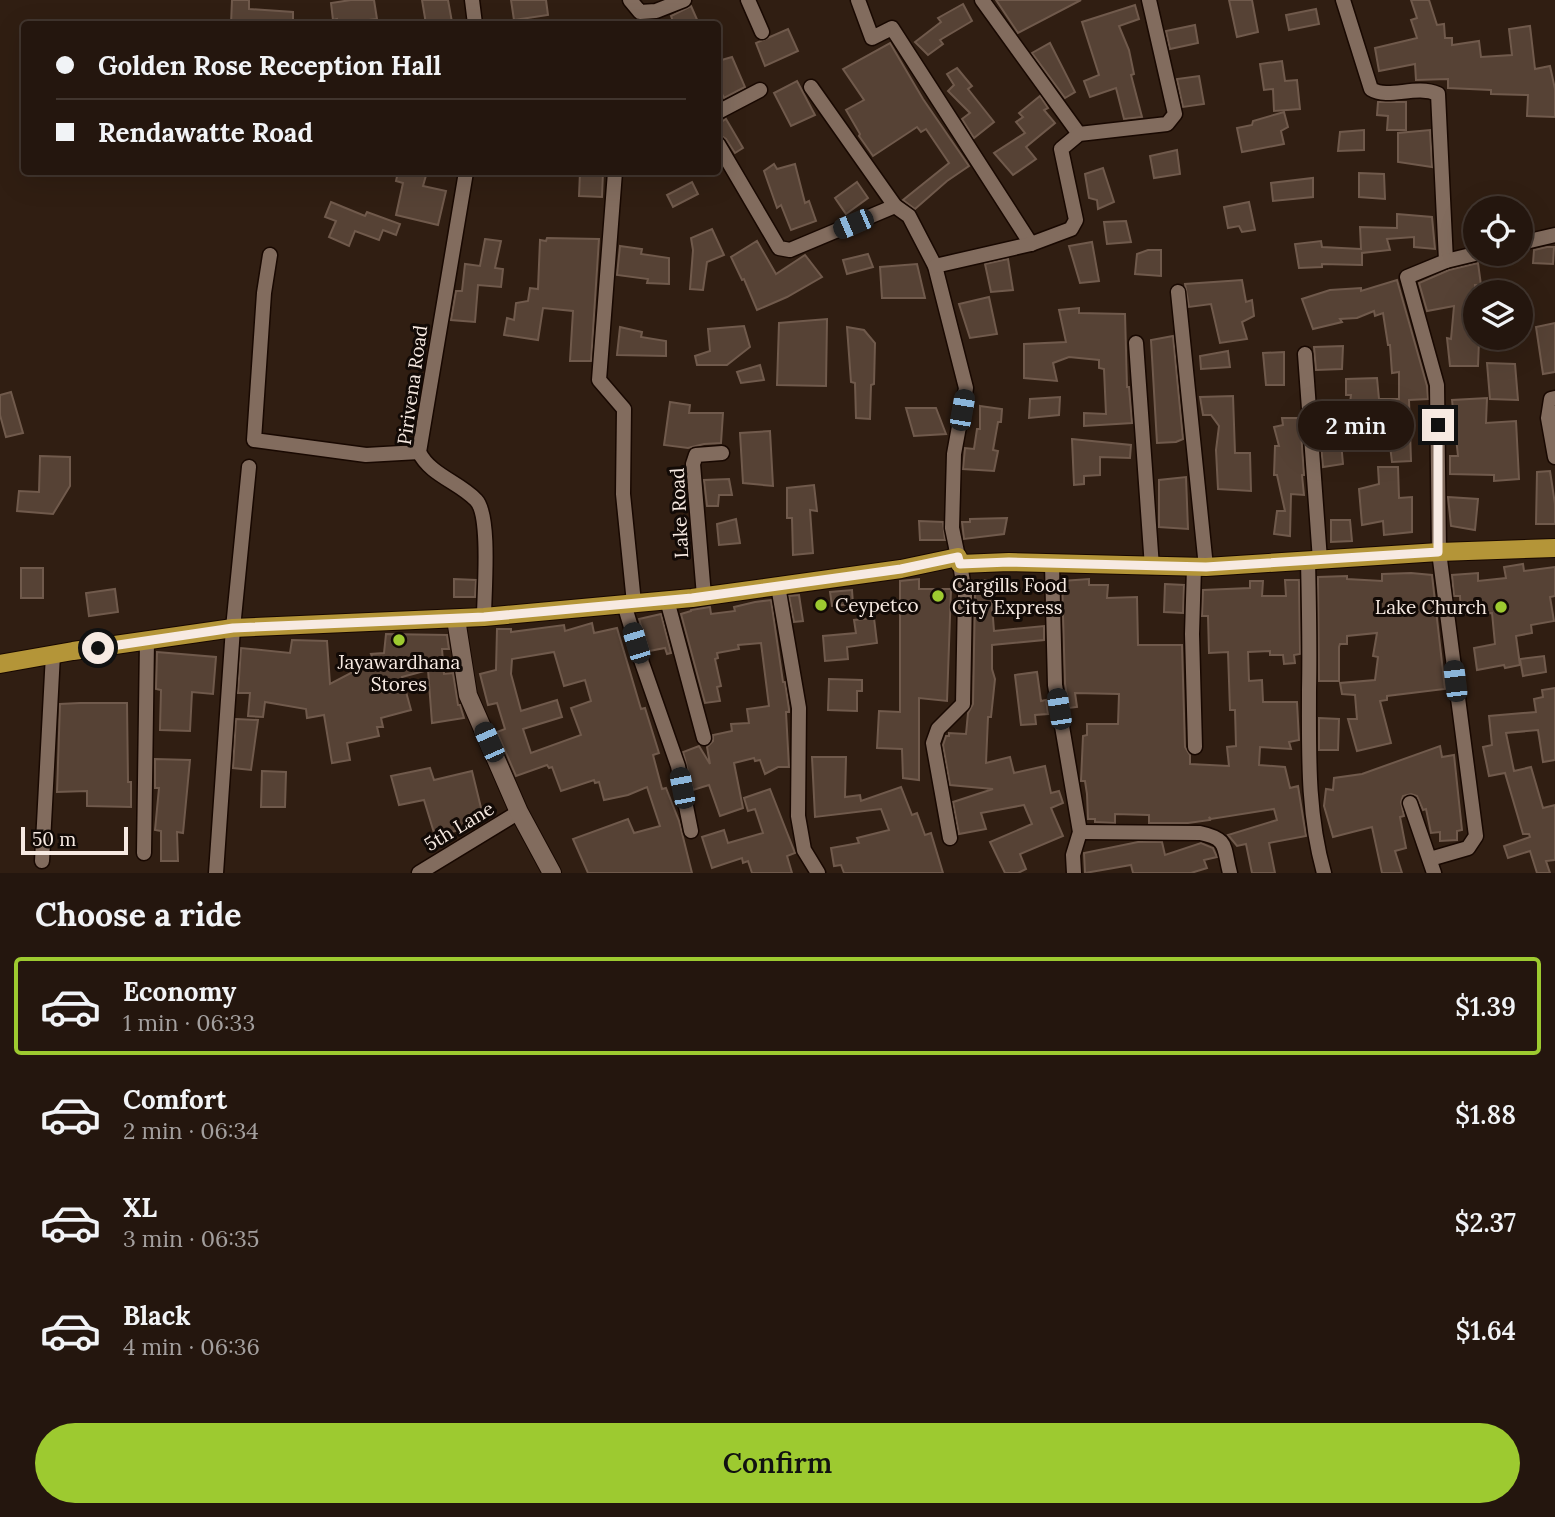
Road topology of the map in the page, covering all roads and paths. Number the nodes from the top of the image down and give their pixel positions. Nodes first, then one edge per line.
1 (472, 0) edge
2 (630, 0) edge
3 (684, 0) edge
4 (748, 0) edge
5 (858, 0) edge
6 (982, 0) edge
7 (1149, 0) edge
8 (1343, 0) edge
9 (475, 21) edge
10 (762, 32) dead end
11 (810, 87) dead end
12 (760, 90) dead end
13 (721, 110) edge
14 (1079, 134) junction
15 (721, 149) edge
16 (465, 175) edge
17 (615, 175) edge
18 (895, 206) junction
19 (1555, 234) edge
20 (1533, 240) edge
21 (1031, 244) junction
22 (270, 255) dead end
23 (1463, 257) edge
24 (1446, 261) junction
25 (935, 266) junction
26 (1178, 292) dead end
27 (1136, 343) dead end
28 (1305, 354) dead end
29 (1555, 398) edge
30 (419, 452) junction
31 (722, 453) dead end
32 (1555, 457) edge
33 (249, 467) dead end
34 (1555, 548) edge
35 (1438, 552) junction
36 (1314, 560) junction
37 (959, 561) junction
38 (1052, 565) junction
39 (1152, 567) junction
40 (1200, 567) junction
41 (778, 586) junction
42 (704, 596) junction
43 (667, 600) junction
44 (629, 604) junction
45 (484, 617) junction
46 (456, 619) junction
47 (233, 628) junction
48 (147, 640) junction
49 (53, 654) junction
50 (0, 664) edge
51 (704, 738) dead end
52 (1195, 747) dead end
53 (1410, 803) dead end
54 (519, 812) junction
55 (691, 831) dead end
56 (1080, 832) junction
57 (950, 838) dead end
58 (144, 853) dead end
59 (42, 861) dead end
60 (1432, 866) edge
61 (216, 873) edge
62 (419, 873) edge
63 (552, 873) edge
64 (818, 873) edge
65 (1074, 873) edge
66 (1230, 873) edge
67 (1324, 873) edge

1 - 9 street
2 - 3 street
4 - 10 street
5 - 21 street
6 - 14 street
7 - 14 street
8 - 24 street
11 - 18 street
12 - 13 street
14 - 21 street
15 - 18 street
16 - 30 street, Pirivena Road
17 - 44 street
18 - 25 street
19 - 20 street
21 - 25 street
22 - 30 street
23 - 24 street
24 - 35 street
25 - 37 street
26 - 40 street
27 - 39 street
28 - 36 street
29 - 32 street
30 - 45 street, Pirivena Road
31 - 42 street, Lake Road
33 - 47 street
34 - 35 main road
35 - 36 main road
35 - 60 street
36 - 40 main road
36 - 67 street
37 - 38 main road
37 - 41 main road
37 - 57 street
38 - 39 main road
38 - 56 street
39 - 40 main road
40 - 52 street
41 - 42 main road
41 - 64 street
42 - 43 main road
43 - 44 main road
43 - 51 street
44 - 45 main road
44 - 55 street
45 - 46 main road
46 - 47 main road
46 - 54 street
47 - 48 main road
47 - 61 street
48 - 49 main road
48 - 58 street
49 - 50 main road
49 - 59 street
53 - 60 street
54 - 62 street, 5th Lane
54 - 63 street
56 - 65 street
56 - 66 street

